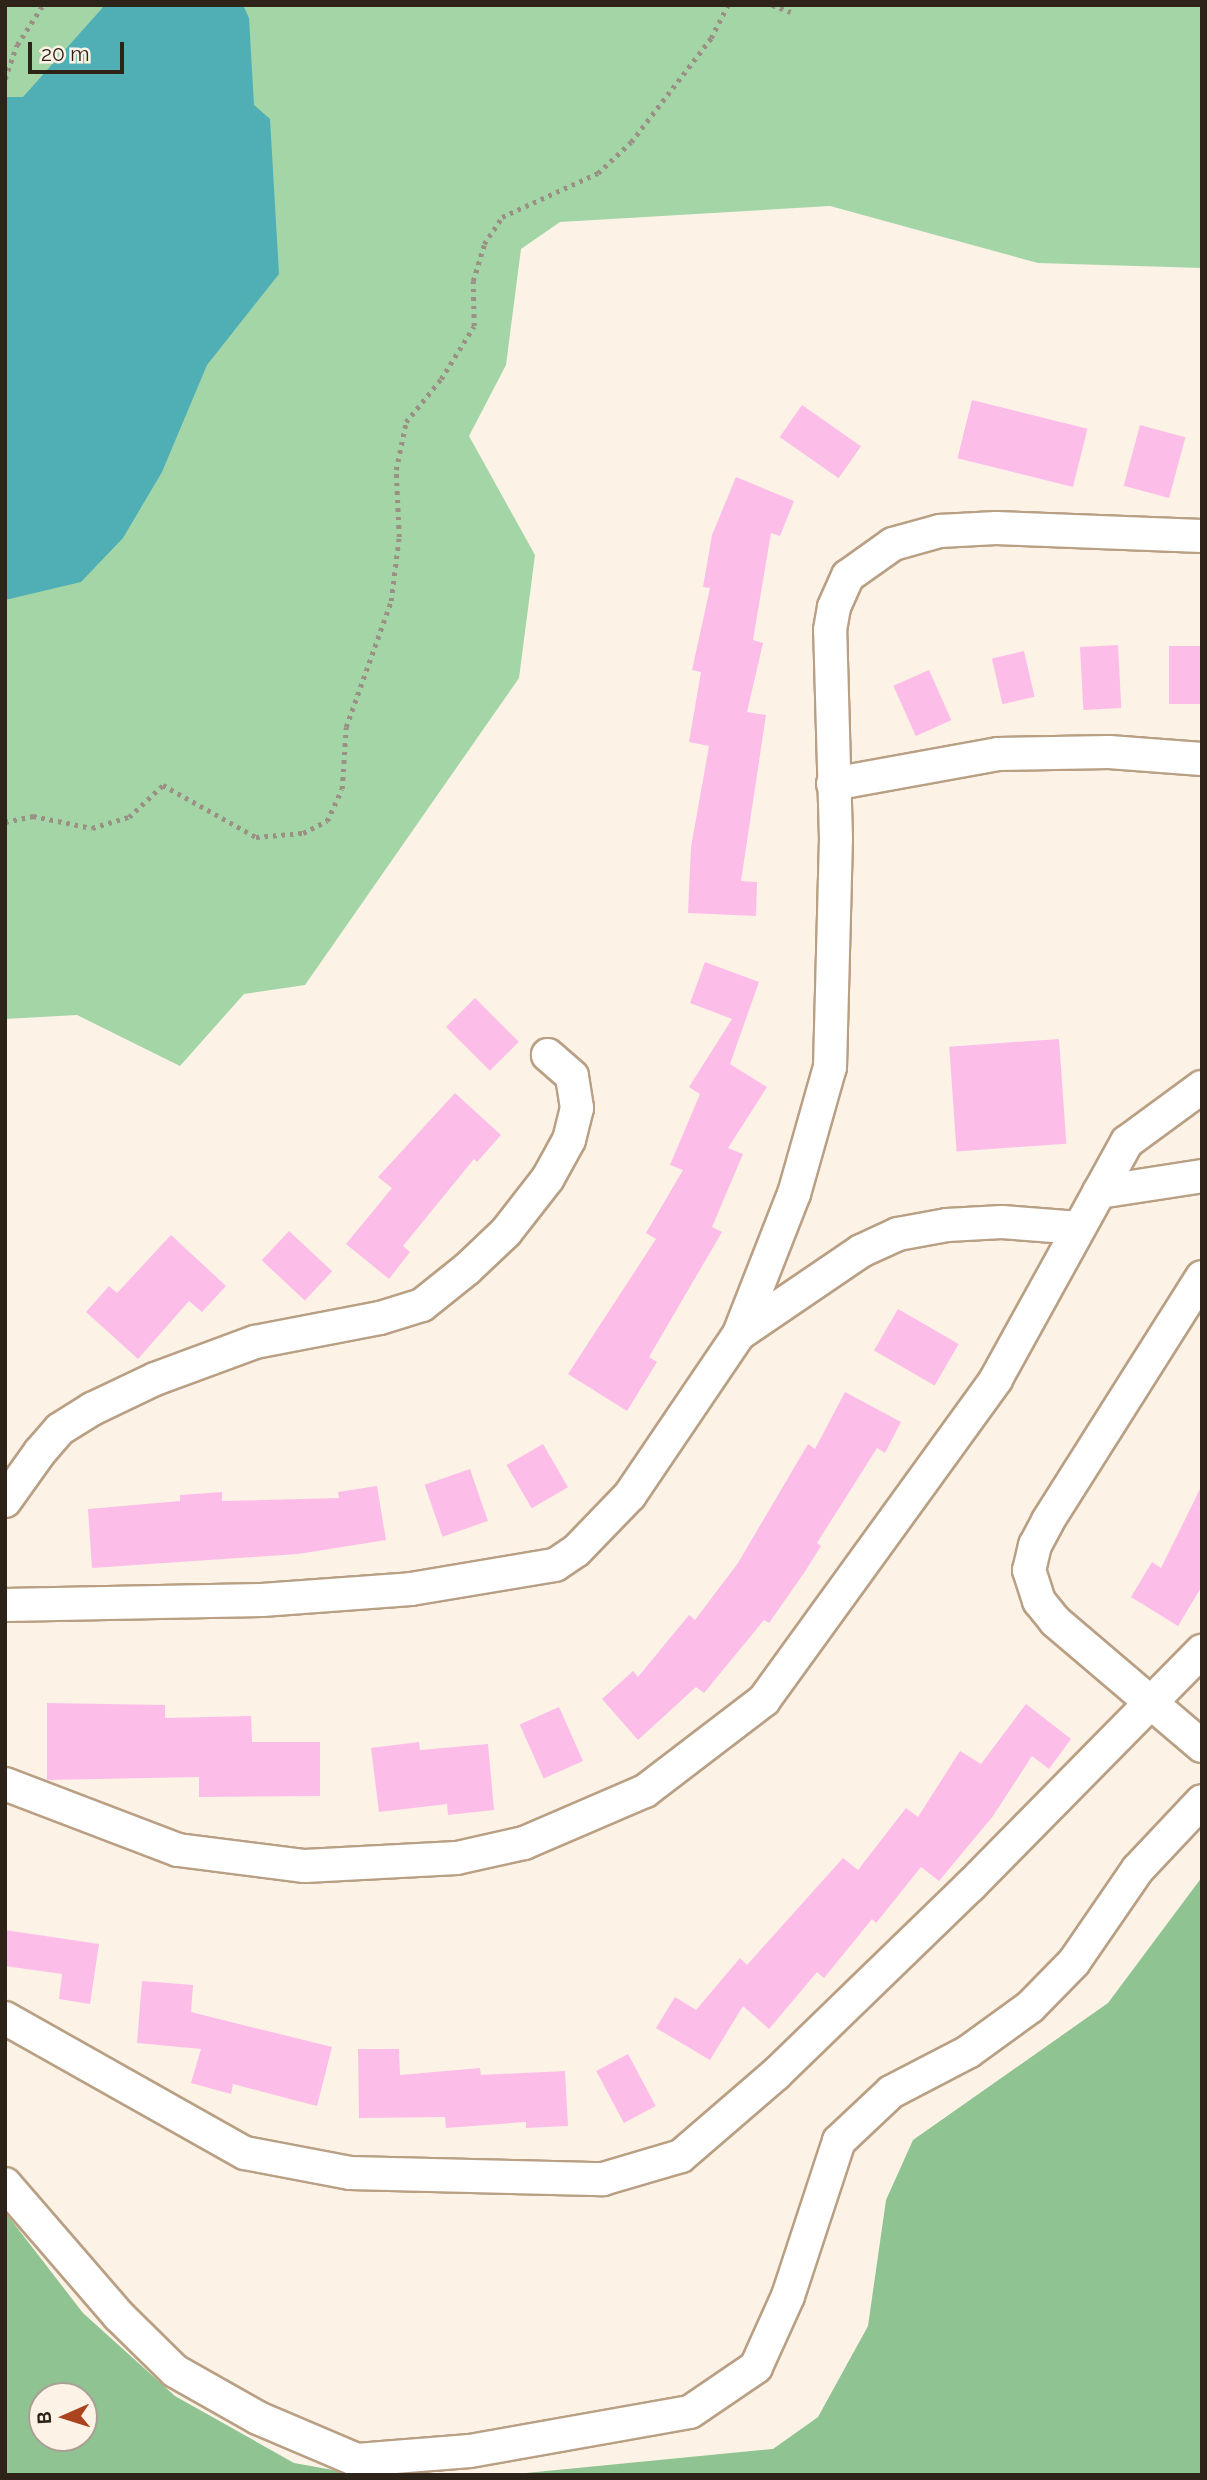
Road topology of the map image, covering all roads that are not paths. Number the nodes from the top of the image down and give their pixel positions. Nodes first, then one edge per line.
1 (1202, 536) edge
2 (1202, 759) edge
3 (834, 784) junction
4 (548, 1055) dead end
5 (1202, 1087) edge
6 (1202, 1177) edge
7 (1099, 1192) junction
8 (1079, 1228) junction
9 (1202, 1278) edge
10 (739, 1335) junction
11 (5, 1501) edge
12 (5, 1605) edge
13 (1202, 1651) edge
14 (1153, 1703) junction
15 (1202, 1746) edge
16 (5, 1784) edge
17 (1202, 1801) edge
18 (5, 2018) edge
19 (5, 2184) edge

1 - 3 street
2 - 3 street
3 - 10 street
4 - 11 street
5 - 7 street
6 - 7 street
7 - 8 street
8 - 10 street
8 - 16 street
9 - 14 street
10 - 12 street
13 - 14 street
14 - 15 street
14 - 18 street
17 - 19 street

